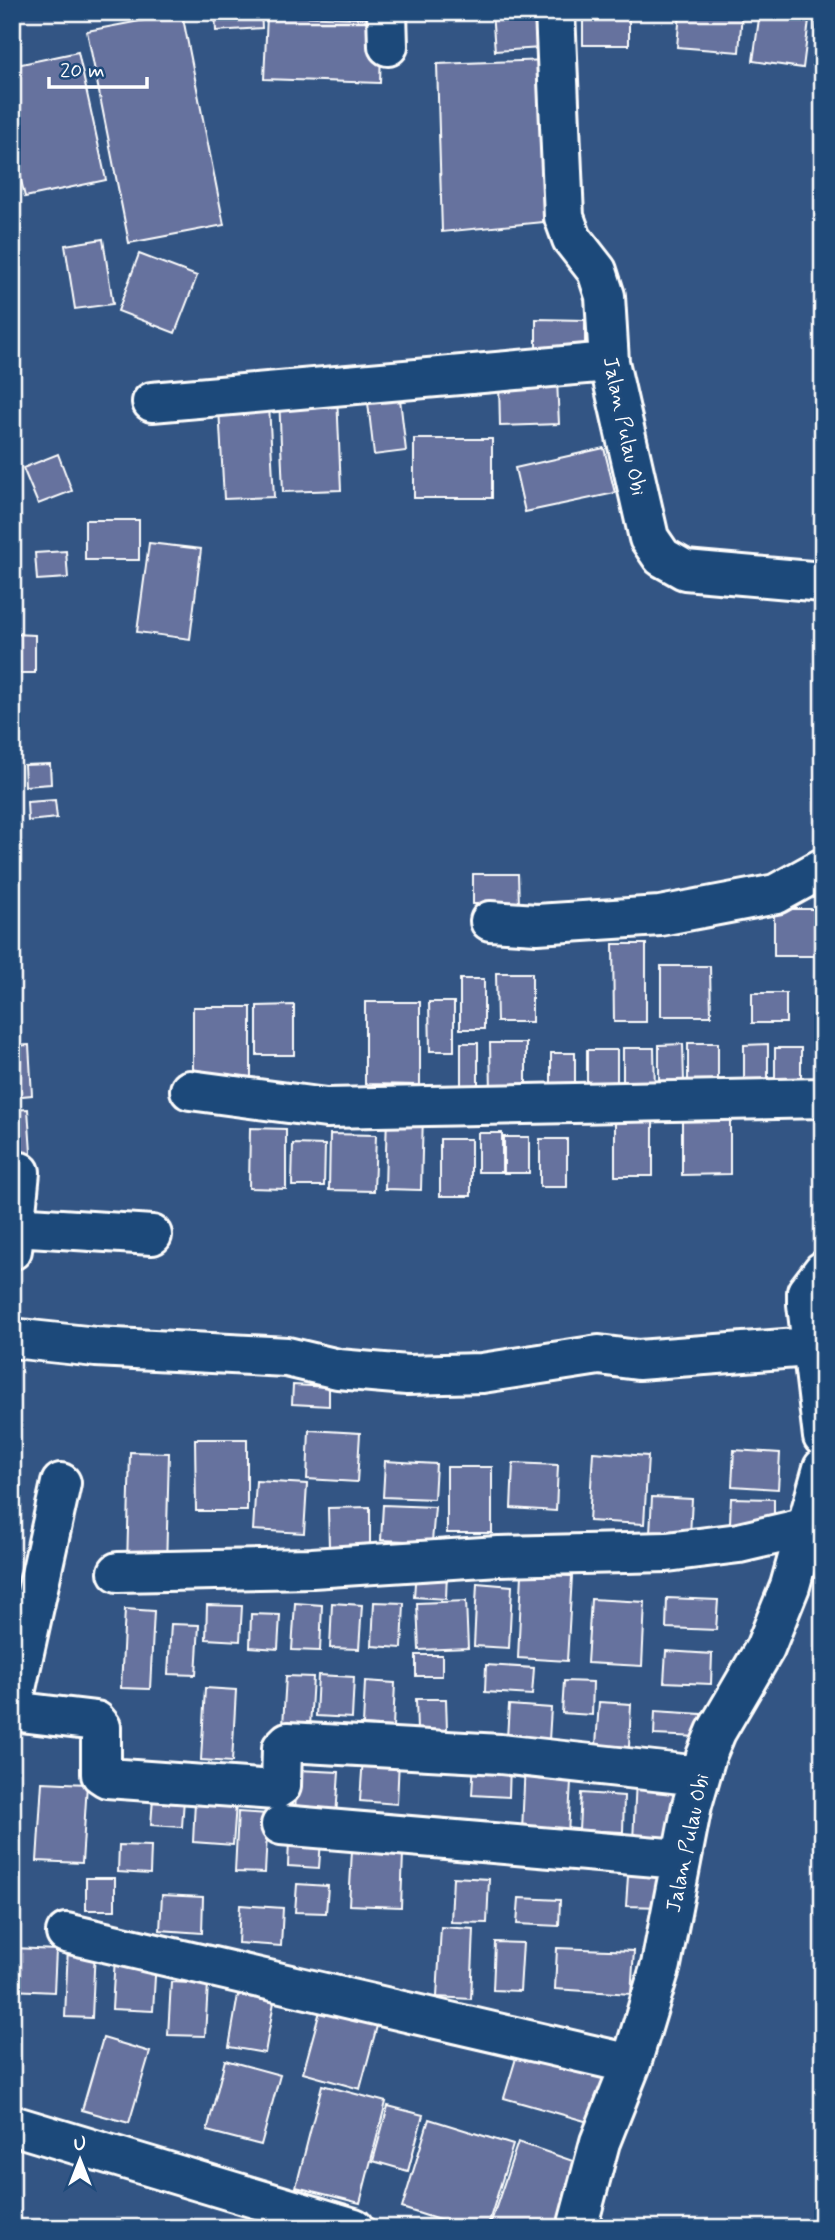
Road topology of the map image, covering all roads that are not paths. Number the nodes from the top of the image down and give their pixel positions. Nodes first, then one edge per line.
1 (555, 12) edge
2 (609, 362) junction
3 (152, 402) dead end
4 (823, 582) edge
5 (823, 868) edge
6 (490, 921) dead end
7 (190, 1090) dead end
8 (823, 1098) edge
9 (20, 1172) dead end
10 (152, 1235) dead end
11 (13, 1239) edge
12 (823, 1271) edge
13 (12, 1338) edge
14 (816, 1362) edge
15 (823, 1437) edge
16 (823, 1468) edge
17 (61, 1483) dead end
18 (808, 1527) junction
19 (118, 1572) dead end
20 (12, 1709) edge
21 (700, 1776) junction
22 (281, 1825) dead end
23 (680, 1859) junction
24 (66, 1933) dead end
25 (631, 2064) junction
26 (12, 2125) edge
27 (354, 2228) edge
28 (577, 2228) edge

1 - 2 street, Jalan Pulau Obi
2 - 3 street
2 - 4 street, Jalan Pulau Obi
5 - 6 street
7 - 8 street
9 - 11 street
10 - 11 street
12 - 14 street
13 - 14 street
14 - 15 street
16 - 18 street, Jalan Pulau Obi
17 - 20 street
18 - 19 street
18 - 21 street, Jalan Pulau Obi
20 - 21 street
21 - 23 street, Jalan Pulau Obi
22 - 23 street
23 - 25 street, Jalan Pulau Obi
24 - 25 street
25 - 28 street, Jalan Pulau Obi
26 - 27 street

